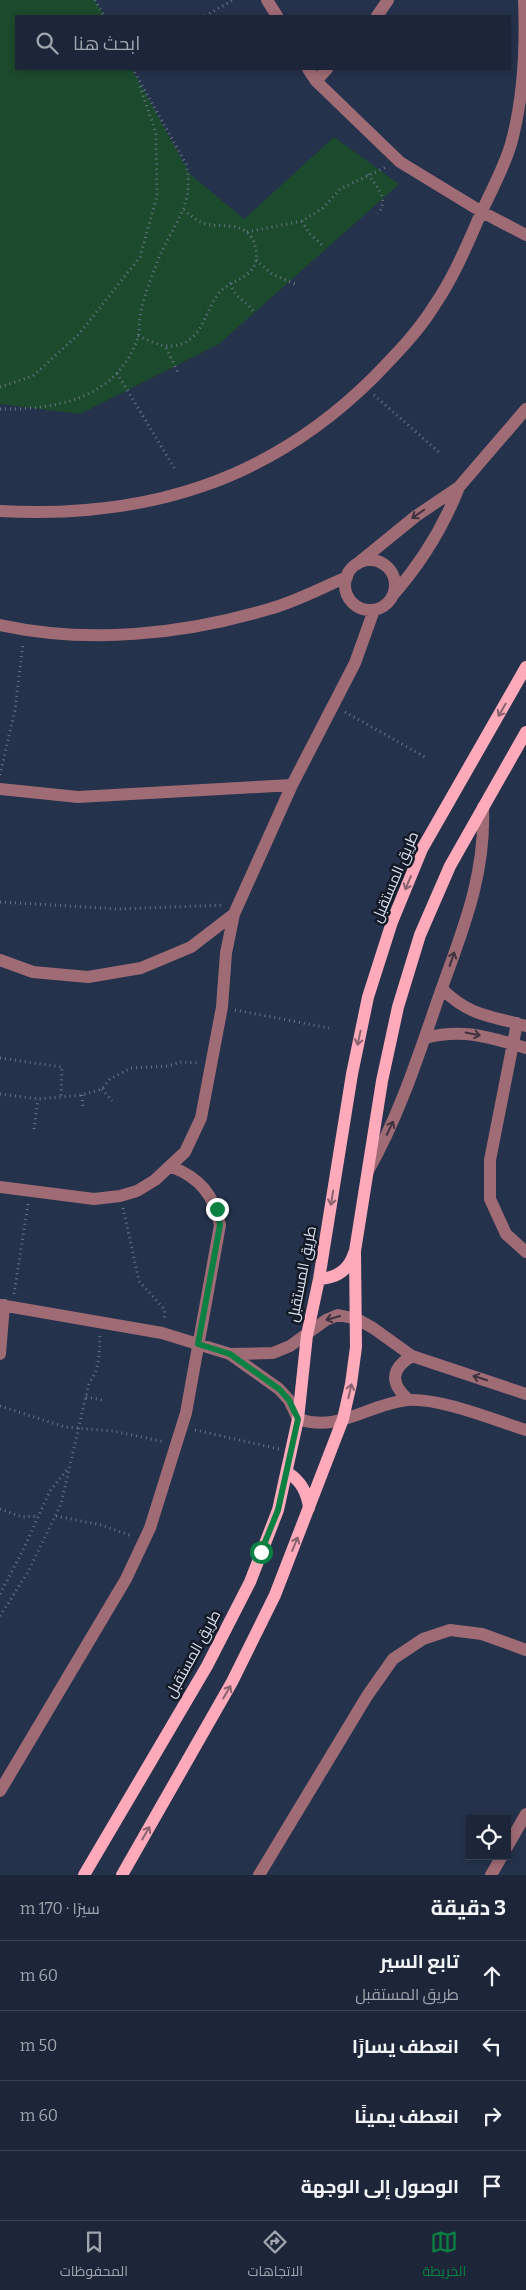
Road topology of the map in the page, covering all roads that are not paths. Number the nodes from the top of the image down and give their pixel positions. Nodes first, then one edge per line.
1 (267, 0) edge
2 (388, 0) edge
3 (524, 0) edge
4 (276, 15) edge
5 (378, 15) edge
6 (309, 70) edge
7 (326, 70) edge
8 (316, 81) junction
9 (482, 212) junction
10 (526, 235) edge
11 (526, 409) edge
12 (459, 487) junction
13 (0, 510) edge
14 (357, 564) junction
15 (346, 577) junction
16 (393, 595) junction
17 (374, 610) junction
18 (0, 625) edge
19 (526, 667) edge
20 (521, 686) edge
21 (526, 732) edge
22 (292, 785) junction
23 (0, 789) edge
24 (483, 807) junction
25 (236, 909) junction
26 (0, 960) edge
27 (442, 989) junction
28 (522, 1024) edge
29 (425, 1038) junction
30 (513, 1044) junction
31 (526, 1048) edge
32 (172, 1167) junction
33 (368, 1172) junction
34 (0, 1187) edge
35 (355, 1251) junction
36 (526, 1252) edge
37 (320, 1279) junction
38 (5, 1306) edge
39 (357, 1319) junction
40 (307, 1335) junction
41 (198, 1344) junction
42 (0, 1354) edge
43 (230, 1354) junction
44 (412, 1356) junction
45 (526, 1394) edge
46 (409, 1400) junction
47 (298, 1419) junction
48 (343, 1419) junction
49 (526, 1430) edge
50 (287, 1472) junction
51 (309, 1508) junction
52 (526, 1650) edge
53 (4, 1774) edge
54 (0, 1791) edge
55 (526, 1814) edge
56 (511, 1840) edge
57 (500, 1860) edge
58 (84, 1875) edge
59 (122, 1875) edge
60 (258, 1875) edge
61 (491, 1875) edge

1 - 4 street
2 - 5 street
3 - 9 street
6 - 8 street
7 - 8 street
8 - 9 street
9 - 10 street
9 - 13 street
11 - 12 street
12 -> 14 street
12 - 16 street
14 - 15 street
14 - 16 street
15 - 17 street
15 - 18 street
16 - 17 street
17 - 22 street
19 - 20 main road, طريق المستقبل
20 -> 37 main road, طريق المستقبل
21 - 24 main road
22 - 23 street
22 - 25 street
27 -> 24 street
24 - 33 main road
25 - 26 street
25 - 32 street
27 - 28 street
27 - 29 street
28 - 30 street
29 -> 30 street
33 -> 29 street
30 - 31 street
30 - 36 street
32 - 34 street
32 - 41 street
33 - 35 main road
35 - 37 main road
35 - 39 main road
37 - 40 main road, طريق المستقبل
38 - 41 street
38 - 42 street
39 -> 40 street
39 - 44 street
48 -> 39 main road
40 - 43 street
40 - 47 main road, طريق المستقبل
41 - 43 street
41 - 53 street
43 - 47 street
45 -> 44 street
44 - 46 street
46 - 48 street
46 - 49 street
47 - 48 street
47 - 50 main road, طريق المستقبل
48 - 51 main road
50 - 51 main road
50 - 58 main road, طريق المستقبل
59 -> 51 main road
52 - 60 street
53 - 54 street
55 - 56 street
57 - 61 street

